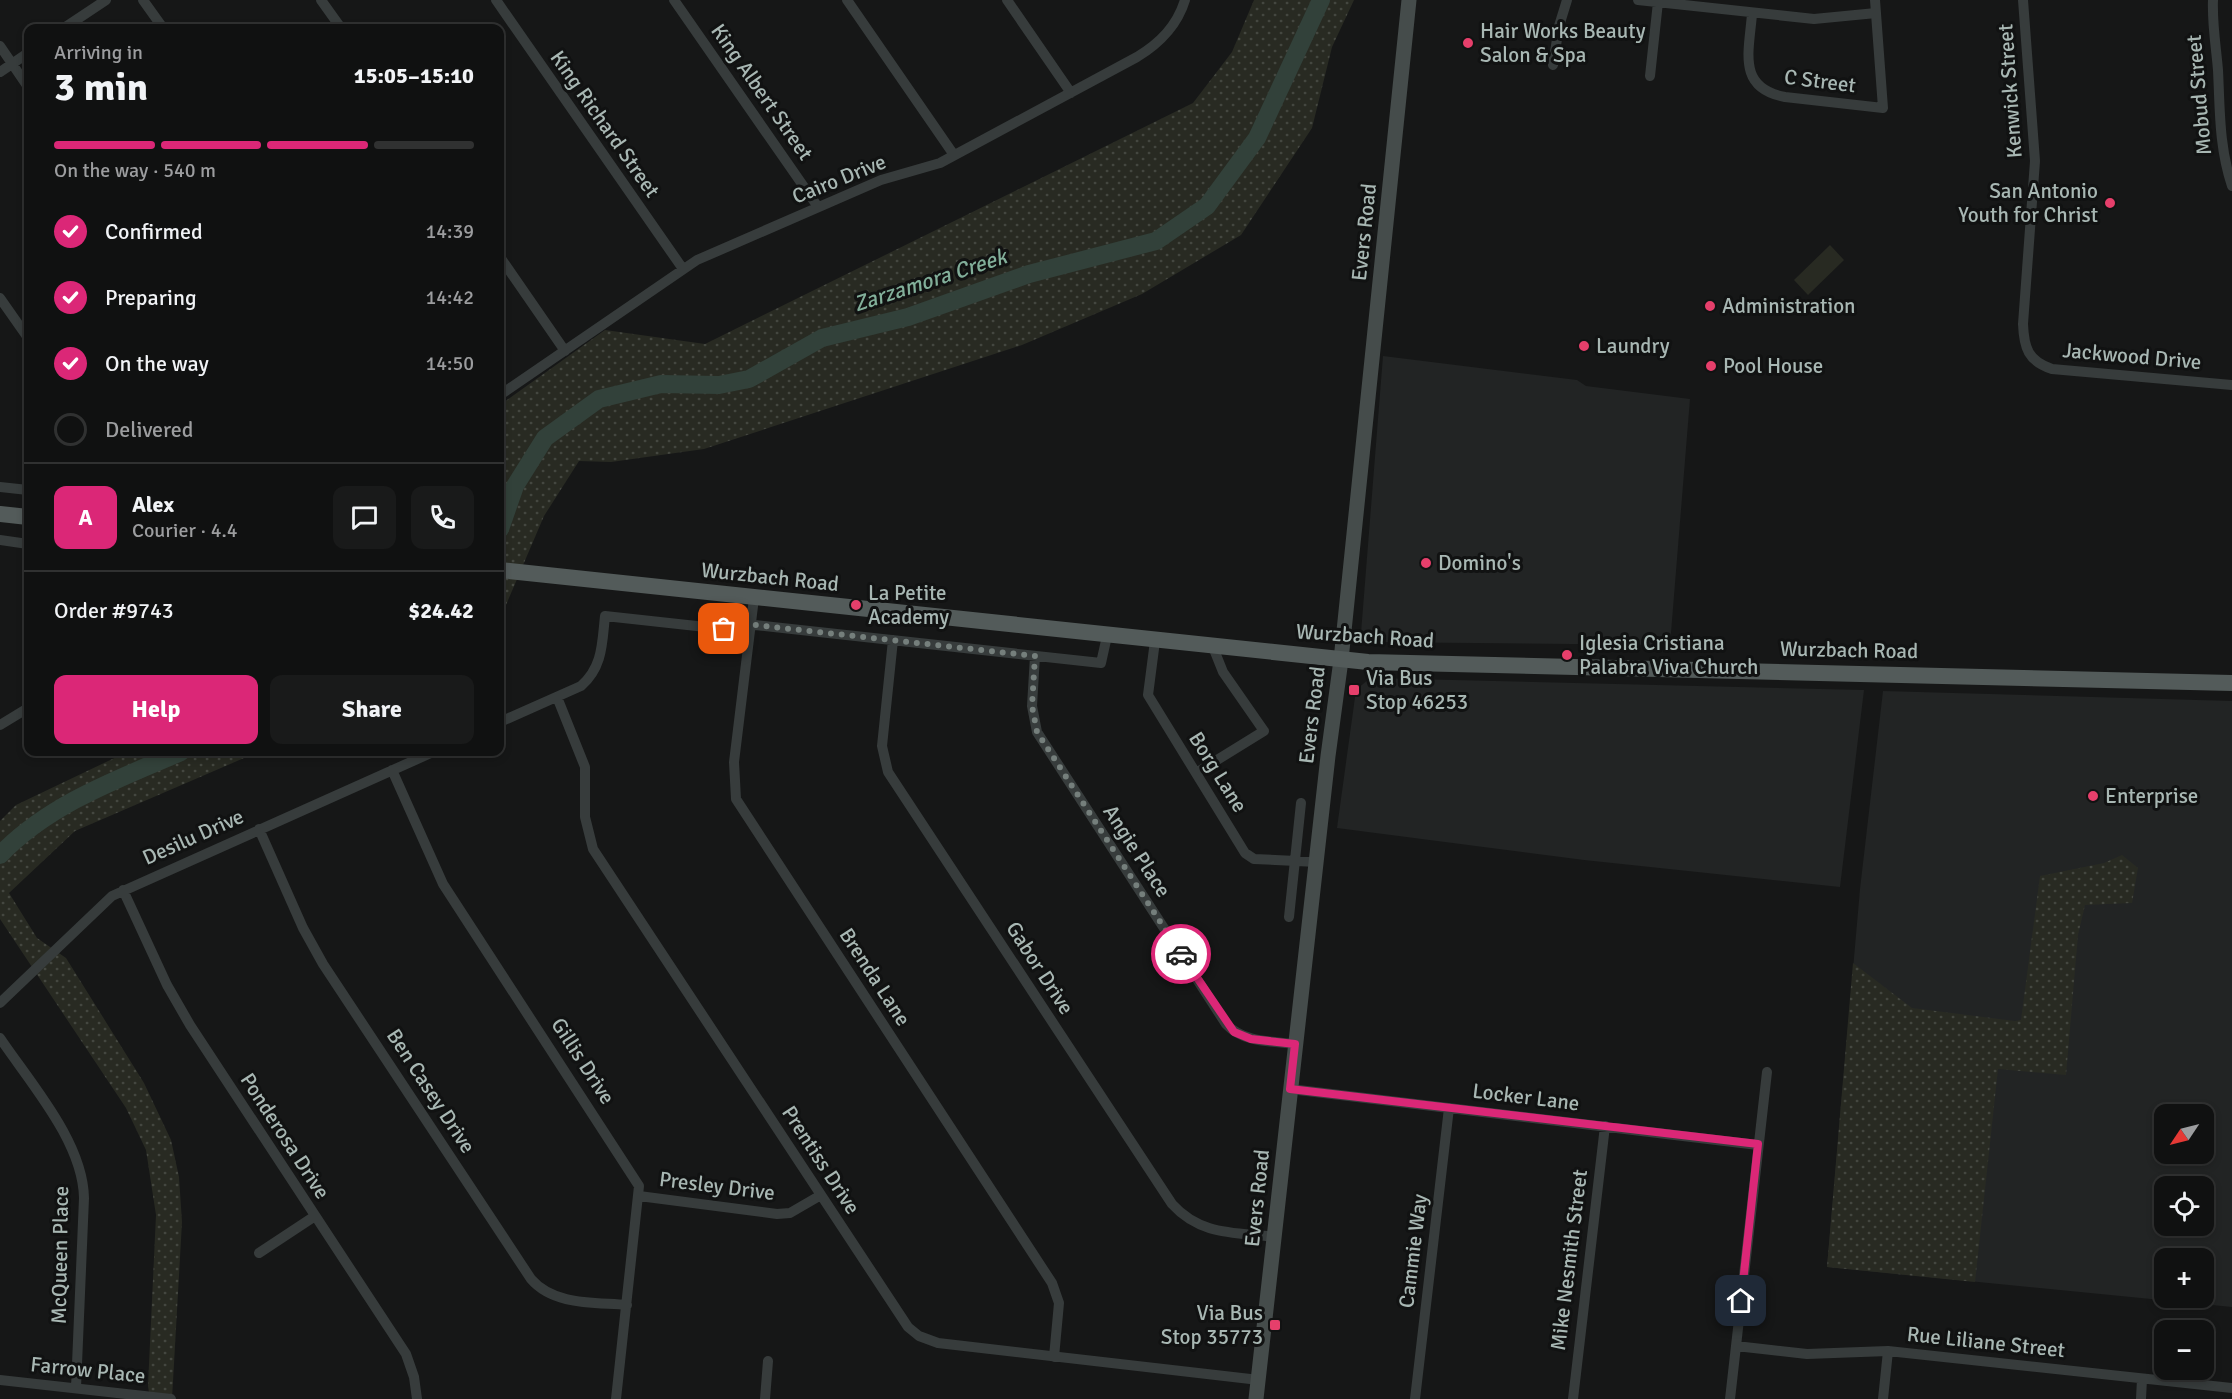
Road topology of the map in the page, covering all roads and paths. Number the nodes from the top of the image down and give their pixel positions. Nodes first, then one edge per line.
1 (106, 0) edge
2 (143, 0) edge
3 (321, 0) edge
4 (495, 0) edge
5 (674, 0) edge
6 (848, 0) edge
7 (1007, 0) edge
8 (1185, 0) edge
9 (1409, 0) edge
10 (1567, 0) edge
11 (1638, 0) edge
12 (1875, 0) edge
13 (2023, 0) edge
14 (2213, 0) edge
15 (1658, 2) junction
16 (1876, 13) junction
17 (1752, 14) junction
18 (70, 24) edge
19 (160, 24) edge
20 (337, 24) edge
21 (0, 46) edge
22 (24, 55) edge
23 (12, 64) junction
24 (1553, 65) dead end
25 (0, 72) edge
26 (1650, 76) dead end
27 (24, 81) edge
28 (1071, 93) junction
29 (954, 154) junction
30 (2232, 186) edge
31 (818, 207) junction
32 (504, 263) edge
33 (683, 269) junction
34 (0, 298) edge
35 (24, 332) edge
36 (565, 351) junction
37 (2031, 358) joint
38 (2232, 385) edge
39 (504, 392) edge
40 (0, 487) edge
41 (24, 490) edge
42 (0, 514) edge
43 (24, 517) edge
44 (0, 540) edge
45 (24, 543) edge
46 (504, 570) edge
47 (754, 598) junction
48 (752, 625) junction
49 (1107, 636) junction
50 (893, 640) junction
51 (1155, 641) junction
52 (1213, 647) junction
53 (1035, 656) junction
54 (1341, 660) junction
55 (2232, 684) edge
56 (556, 697) junction
57 (24, 710) edge
58 (504, 720) edge
59 (0, 725) edge
60 (424, 756) edge
61 (392, 770) junction
62 (1196, 773) junction
63 (1301, 803) dead end
64 (260, 829) junction
65 (1294, 860) junction
66 (1317, 862) junction
67 (123, 890) junction
68 (1289, 917) dead end
69 (0, 1003) edge
70 (0, 1038) edge
71 (1295, 1044) junction
72 (1767, 1072) dead end
73 (1290, 1089) junction
74 (1449, 1108) junction
75 (1605, 1126) junction
76 (1758, 1144) junction
77 (821, 1195) junction
78 (639, 1196) junction
79 (315, 1216) junction
80 (1275, 1237) junction
81 (258, 1253) dead end
82 (627, 1305) junction
83 (1736, 1346) junction
84 (1888, 1351) junction
85 (1054, 1357) junction
86 (768, 1361) dead end
87 (2142, 1378) junction
88 (0, 1380) edge
89 (1259, 1380) junction
90 (76, 1388) junction
91 (2232, 1388) edge
92 (171, 1399) edge
93 (417, 1399) edge
94 (616, 1399) edge
95 (765, 1399) edge
96 (1256, 1399) edge
97 (1415, 1399) edge
98 (1573, 1399) edge
99 (1730, 1399) edge
100 (1883, 1399) edge
101 (2141, 1399) edge

1 - 18 street
2 - 19 street
3 - 20 street
4 - 33 street, King Richard Street
5 - 31 street, King Albert Street
6 - 29 street
7 - 28 street
8 - 28 street, Cairo Drive
9 - 54 main road, Evers Road
10 - 24 street
11 - 15 street
12 - 16 street
13 - 37 street, Kenwick Street
14 - 30 street, Mobud Street
15 - 17 street
15 - 26 street
16 - 17 street
16 - 17 street, C Street
21 - 23 street
22 - 23 street
23 - 25 street
23 - 27 street
28 - 29 street, Cairo Drive
29 - 31 street, Cairo Drive
31 - 33 street, Cairo Drive
32 - 36 street
33 - 36 street, Cairo Drive
34 - 35 street
36 - 39 street, Cairo Drive
37 - 38 street, Jackwood Drive
40 - 41 street
42 - 43 main road
44 - 45 street
46 - 47 main road, Wurzbach Road
47 - 48 street, Brenda Lane
47 - 49 main road, Wurzbach Road
48 - 50 street
48 - 56 street
48 - 85 street, Brenda Lane
49 - 51 main road, Wurzbach Road
49 - 53 street
50 - 53 street
50 - 80 street, Gabor Drive
51 - 52 main road, Wurzbach Road
51 - 62 street, Borg Lane
52 - 54 main road, Wurzbach Road
52 - 62 street
53 - 71 street, Angie Place
54 - 55 main road, Wurzbach Road
54 - 66 main road, Evers Road
56 - 58 street
56 - 77 street, Prentiss Drive
57 - 59 street
60 - 61 street, Desilu Drive
61 - 64 street, Desilu Drive
61 - 78 street, Gillis Drive
62 - 65 street, Borg Lane
63 - 65 street
64 - 67 street, Desilu Drive
64 - 82 street, Ben Casey Drive
65 - 66 street, Borg Lane
65 - 68 street
66 - 71 main road, Evers Road
67 - 69 street, Desilu Drive
67 - 79 street, Ponderosa Drive
70 - 90 street, McQueen Place
71 - 73 main road, Evers Road
72 - 76 street
73 - 74 street, Locker Lane
73 - 80 main road, Evers Road
74 - 75 street, Locker Lane
74 - 97 street, Cammie Way
75 - 76 street, Locker Lane
75 - 98 street, Mike Nesmith Street
76 - 83 street
77 - 78 street, Presley Drive
77 - 85 street, Prentiss Drive
78 - 82 street, Gillis Drive
79 - 81 street
79 - 93 street, Ponderosa Drive
80 - 89 main road, Evers Road
82 - 94 street, Gillis Drive
83 - 84 street, Rue Liliane Street
83 - 99 street
84 - 87 street, Rue Liliane Street
84 - 100 street
85 - 89 street, Prentiss Drive
86 - 95 street
87 - 91 street, Rue Liliane Street
87 - 101 street
88 - 90 street, Farrow Place
89 - 96 main road, Evers Road
90 - 92 street, Farrow Place

